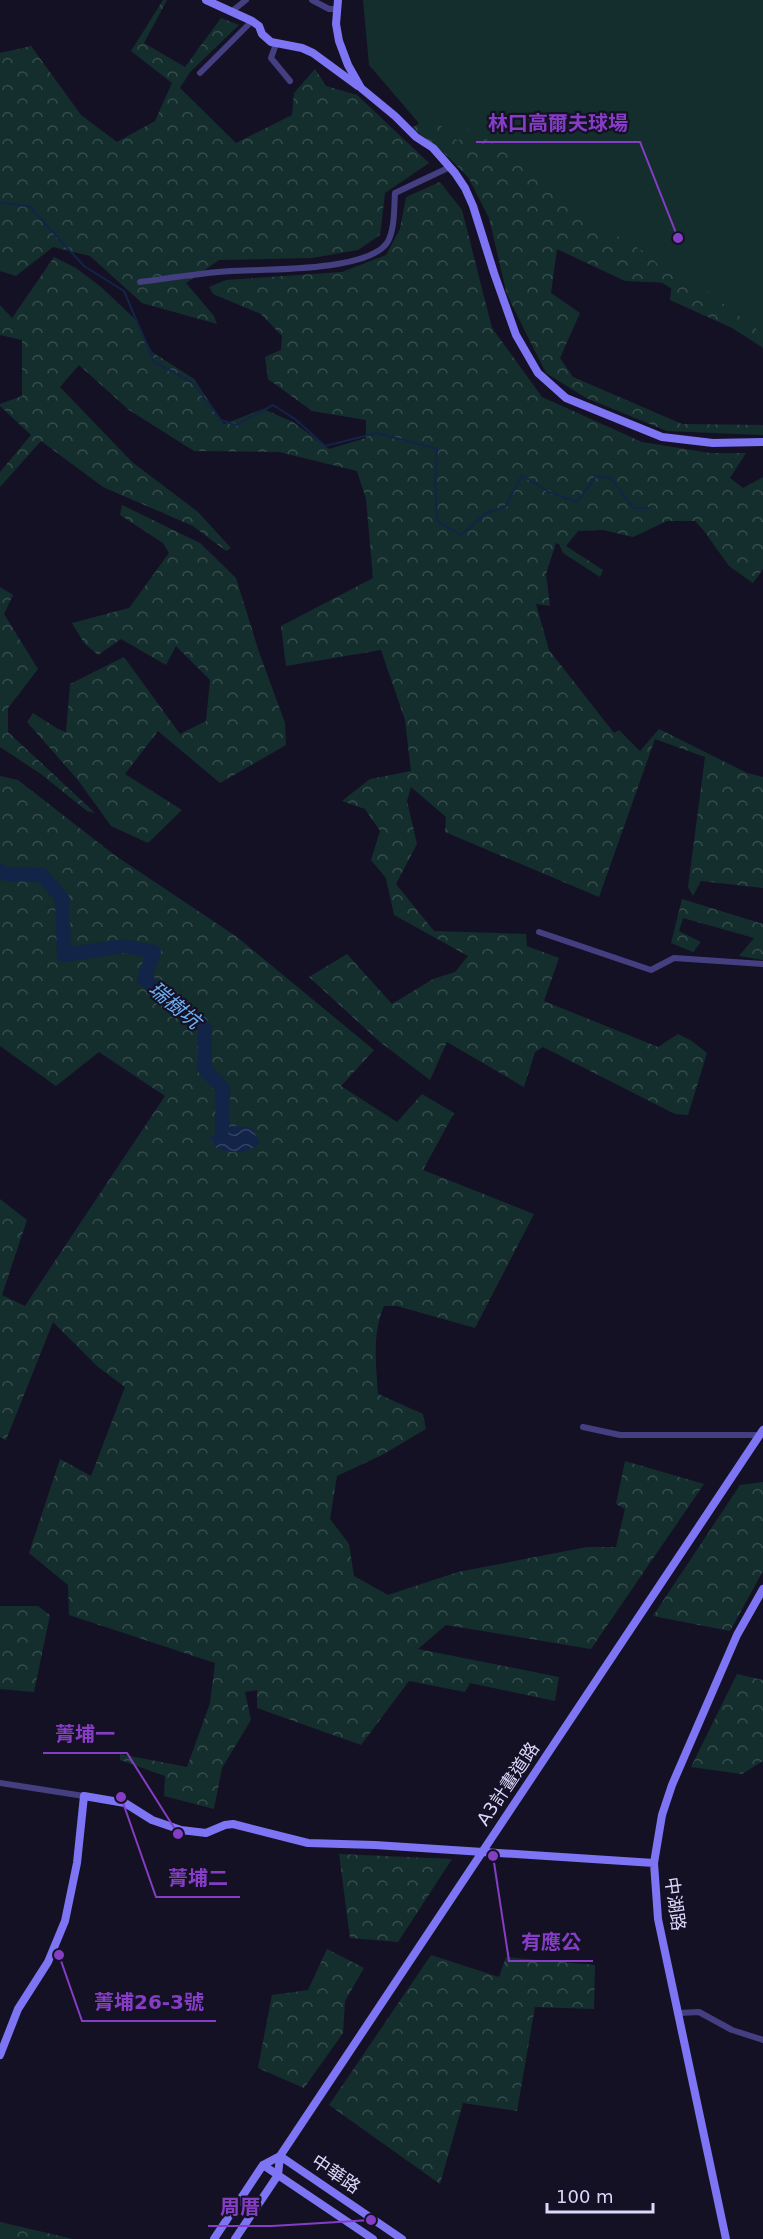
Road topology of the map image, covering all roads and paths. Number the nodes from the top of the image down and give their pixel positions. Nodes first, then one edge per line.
1 (206, 0) edge
2 (246, 0) edge
3 (312, 0) edge
4 (338, 5) edge
5 (231, 12) junction
6 (252, 21) junction
7 (276, 44) junction
8 (200, 73) dead end
9 (290, 81) dead end
10 (361, 88) junction
11 (450, 167) junction
12 (140, 282) dead end
13 (763, 442) edge
14 (539, 932) dead end
15 (763, 964) edge
16 (584, 1428) dead end
17 (762, 1433) edge
18 (763, 1589) edge
19 (0, 1783) edge
20 (84, 1796) junction
21 (482, 1852) junction
22 (654, 1863) junction
23 (679, 2013) junction
24 (763, 2040) edge
25 (0, 2055) edge
26 (280, 2156) junction
27 (263, 2165) junction
28 (278, 2175) junction
29 (214, 2239) edge
30 (235, 2239) edge
31 (373, 2239) edge
32 (402, 2239) edge
33 (726, 2239) edge

1 - 5 street
2 - 5 street
3 - 4 street
4 - 10 street
5 - 6 street
6 - 7 street
6 - 8 street
7 - 9 street
7 - 10 street
10 - 11 street
11 - 12 street
11 - 13 street
14 - 15 street
16 - 17 street
17 - 21 street, A3計畫道路
18 - 22 street, 中湖路
19 - 20 street
20 - 21 street
20 - 25 street
21 - 22 street
21 - 26 street, A3計畫道路
22 - 23 street, 中湖路
23 - 24 street
23 - 33 street, 中湖路
26 - 27 street
26 - 28 street
26 - 32 street, 中華路
27 - 28 street, 中華路
27 - 29 street
28 - 30 street
28 - 31 street, 中華路

